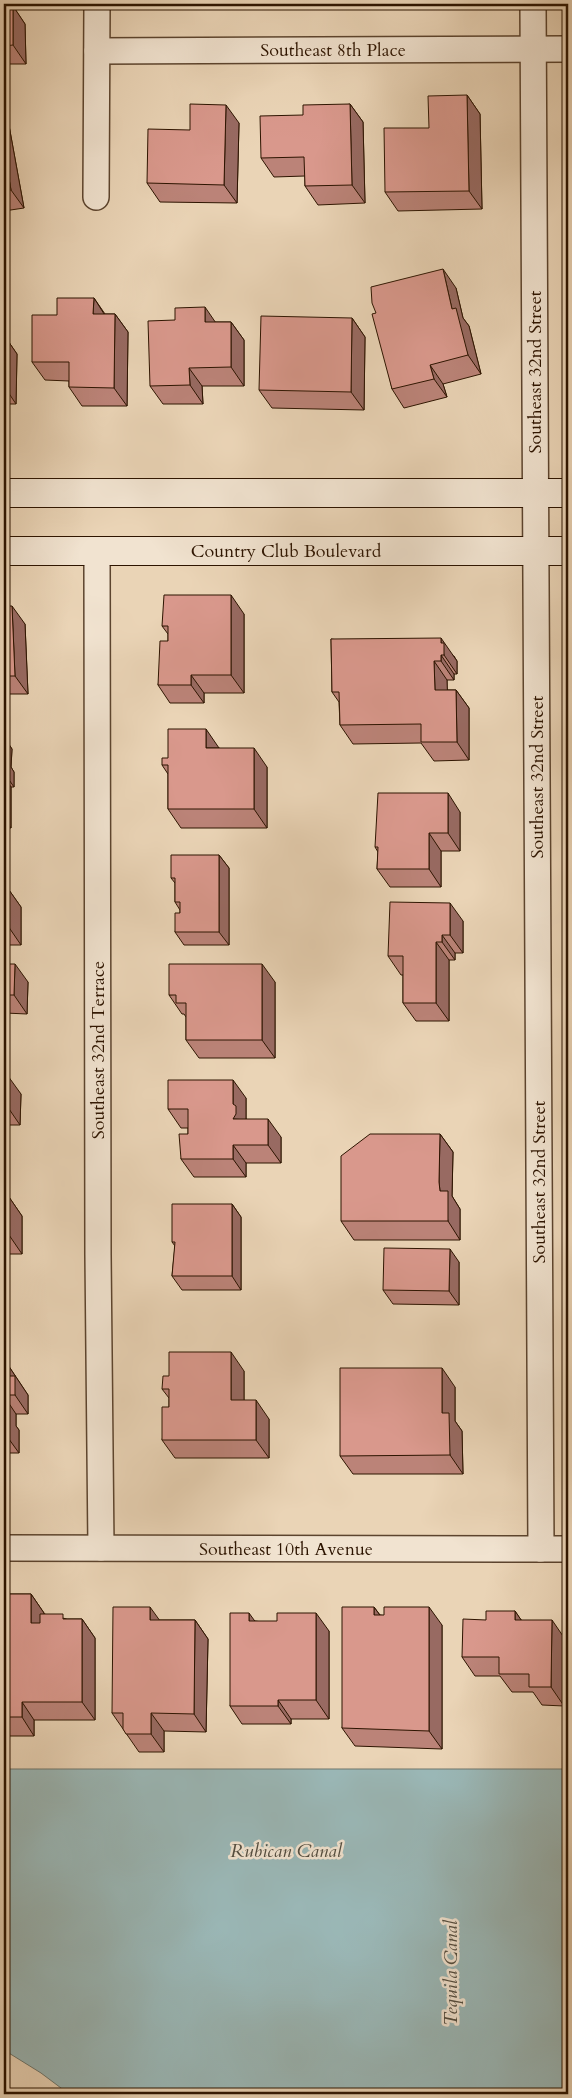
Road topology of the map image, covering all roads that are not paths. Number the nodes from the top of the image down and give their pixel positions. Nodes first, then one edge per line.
1 (97, 4) edge
2 (533, 4) edge
3 (534, 49) junction
4 (568, 49) edge
5 (98, 51) junction
6 (96, 197) dead end
7 (4, 493) edge
8 (535, 494) junction
9 (568, 494) edge
10 (4, 551) edge
11 (98, 551) junction
12 (536, 551) junction
13 (568, 551) edge
14 (4, 1548) edge
15 (101, 1548) junction
16 (541, 1549) junction
17 (568, 1549) edge

1 - 5 street
2 - 3 street, Southeast 32nd Street
3 - 4 street, Southeast 8th Place
3 - 5 street, Southeast 8th Place
3 - 8 street, Southeast 32nd Street
5 - 6 street
7 - 8 main road
8 - 9 main road
8 - 12 street, Southeast 32nd Street
10 - 11 main road, Country Club Boulevard
11 - 12 main road, Country Club Boulevard
11 - 15 street, Southeast 32nd Terrace
12 - 13 main road, Country Club Boulevard
12 - 16 street, Southeast 32nd Street
14 - 15 street, Southeast 10th Avenue
15 - 16 street, Southeast 10th Avenue
16 - 17 street, Southeast 10th Avenue

